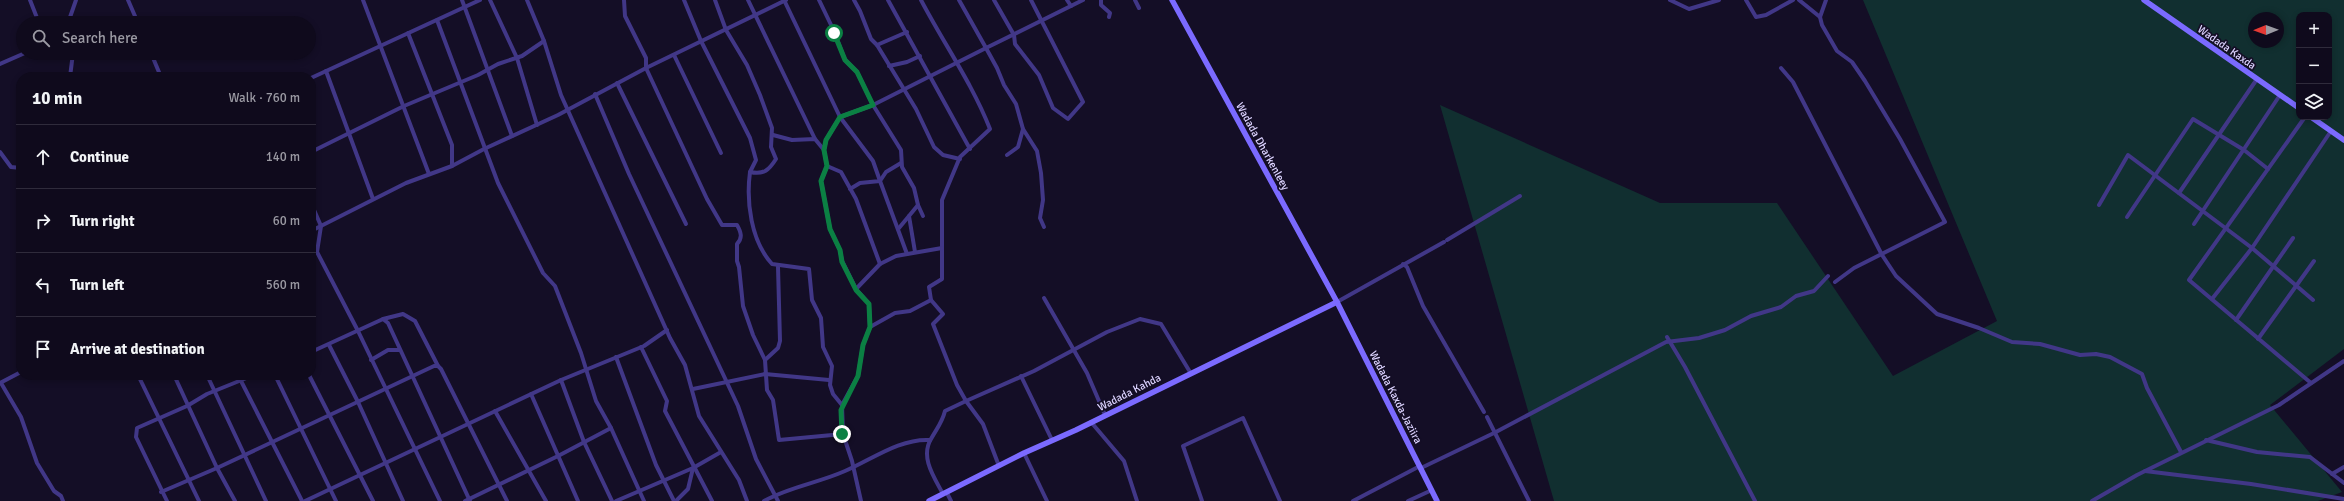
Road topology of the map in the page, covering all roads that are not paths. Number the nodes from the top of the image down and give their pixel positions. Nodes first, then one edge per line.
1 (30, 0) edge
2 (76, 0) edge
3 (128, 0) edge
4 (363, 0) edge
5 (462, 0) edge
6 (480, 0) edge
7 (490, 0) edge
8 (527, 0) edge
9 (624, 0) edge
10 (684, 0) edge
11 (715, 0) edge
12 (748, 0) edge
13 (785, 0) edge
14 (819, 0) edge
15 (854, 0) edge
16 (888, 0) edge
17 (921, 0) edge
18 (959, 0) edge
19 (994, 0) edge
20 (1031, 0) edge
21 (1067, 0) edge
22 (1083, 0) edge
23 (1101, 0) edge
24 (1135, 0) edge
25 (1172, 0) edge
26 (1670, 0) edge
27 (1719, 0) edge
28 (1746, 0) edge
29 (1793, 0) edge
30 (1799, 0) edge
31 (1826, 0) edge
32 (2144, 0) edge
33 (1070, 6) junction
34 (465, 7) junction
35 (1138, 8) dead end
36 (36, 16) edge
37 (70, 16) edge
38 (135, 16) edge
39 (755, 16) junction
40 (1109, 17) dead end
41 (1820, 17) junction
42 (437, 20) junction
43 (1042, 21) junction
44 (726, 30) junction
45 (907, 32) junction
46 (408, 33) junction
47 (1014, 35) junction
48 (544, 41) junction
49 (702, 41) junction
50 (382, 44) junction
51 (877, 45) junction
52 (986, 48) junction
53 (674, 55) junction
54 (920, 56) junction
55 (16, 57) edge
56 (517, 58) junction
57 (72, 60) edge
58 (154, 60) edge
59 (0, 64) edge
60 (957, 64) junction
61 (889, 66) junction
62 (646, 68) junction
63 (1781, 68) dead end
64 (487, 70) junction
65 (326, 71) junction
66 (71, 72) edge
67 (159, 72) edge
68 (316, 76) edge
69 (932, 76) junction
70 (2256, 79) junction
71 (460, 82) junction
72 (617, 83) junction
73 (903, 91) junction
74 (431, 94) junction
75 (595, 94) junction
76 (2280, 95) junction
77 (873, 105) junction
78 (404, 106) junction
79 (2296, 106) edge
80 (568, 108) junction
81 (840, 117) junction
82 (2302, 120) edge
83 (2315, 120) edge
84 (537, 125) junction
85 (1023, 129) junction
86 (2331, 131) junction
87 (349, 134) junction
88 (774, 135) junction
89 (2218, 135) junction
90 (512, 136) junction
91 (815, 139) junction
92 (2344, 140) edge
93 (484, 149) junction
94 (970, 149) junction
95 (316, 150) edge
96 (824, 150) junction
97 (2244, 150) junction
98 (0, 152) edge
99 (721, 153) dead end
100 (1007, 155) dead end
101 (960, 159) junction
102 (901, 163) junction
103 (452, 166) junction
104 (827, 166) junction
105 (16, 168) edge
106 (2268, 169) junction
107 (750, 172) junction
108 (429, 174) junction
109 (2156, 176) junction
110 (880, 181) junction
111 (850, 189) junction
112 (2179, 193) junction
113 (1520, 196) dead end
114 (373, 199) junction
115 (918, 205) junction
116 (2099, 205) dead end
117 (2204, 212) junction
118 (316, 214) edge
119 (909, 216) junction
120 (923, 216) dead end
121 (2127, 217) dead end
122 (686, 224) dead end
123 (2194, 224) dead end
124 (321, 226) junction
125 (1044, 227) dead end
126 (316, 228) edge
127 (899, 228) junction
128 (2226, 229) junction
129 (2293, 238) dead end
130 (942, 248) junction
131 (2252, 248) junction
132 (915, 252) junction
133 (907, 254) junction
134 (1882, 255) junction
135 (2314, 261) dead end
136 (880, 264) junction
137 (1403, 264) junction
138 (2273, 265) junction
139 (778, 267) junction
140 (1828, 276) dead end
141 (1835, 282) dead end
142 (2297, 287) junction
143 (856, 290) junction
144 (1044, 298) dead end
145 (2212, 299) junction
146 (931, 300) junction
147 (2313, 300) dead end
148 (1337, 302) junction
149 (383, 319) junction
150 (2236, 320) junction
151 (870, 327) junction
152 (667, 330) junction
153 (358, 331) junction
154 (1667, 337) dead end
155 (2258, 339) junction
156 (1671, 342) junction
157 (329, 344) junction
158 (641, 347) junction
159 (316, 350) edge
160 (399, 350) junction
161 (1074, 350) junction
162 (616, 357) junction
163 (371, 360) junction
164 (765, 360) junction
165 (2344, 361) edge
166 (438, 366) junction
167 (586, 370) junction
168 (1190, 372) junction
169 (765, 374) junction
170 (16, 375) edge
171 (413, 376) junction
172 (1021, 376) junction
173 (140, 380) edge
174 (176, 380) edge
175 (209, 380) edge
176 (277, 380) edge
177 (312, 380) edge
178 (561, 380) junction
179 (829, 380) junction
180 (241, 381) joint
181 (0, 383) edge
182 (726, 383) junction
183 (2311, 384) junction
184 (385, 389) junction
185 (694, 389) junction
186 (215, 392) junction
187 (531, 394) junction
188 (966, 401) junction
189 (358, 402) junction
190 (842, 405) junction
191 (187, 406) junction
192 (496, 411) junction
193 (1484, 412) dead end
194 (330, 415) junction
195 (1105, 415) junction
196 (1487, 417) dead end
197 (160, 419) junction
198 (1091, 422) junction
199 (468, 425) junction
200 (300, 428) junction
201 (611, 428) junction
202 (1494, 433) junction
203 (842, 434) junction
204 (440, 439) junction
205 (930, 440) junction
206 (1052, 440) junction
207 (2206, 440) junction
208 (271, 442) junction
209 (584, 442) junction
210 (414, 450) junction
211 (721, 452) junction
212 (2181, 452) junction
213 (1024, 453) junction
214 (245, 455) junction
215 (558, 456) junction
216 (387, 464) junction
217 (999, 466) junction
218 (853, 467) junction
219 (1420, 467) junction
220 (2344, 467) edge
221 (216, 468) junction
222 (693, 468) junction
223 (530, 470) junction
224 (2144, 471) junction
225 (2332, 474) junction
226 (360, 476) junction
227 (663, 479) junction
228 (189, 480) junction
229 (2344, 483) edge
230 (498, 486) junction
231 (330, 489) junction
232 (1432, 490) junction
233 (639, 491) junction
234 (161, 492) junction
235 (945, 493) junction
236 (775, 495) junction
237 (2344, 499) edge
238 (468, 500) edge
239 (63, 501) edge
240 (167, 501) edge
241 (199, 501) edge
242 (234, 501) edge
243 (266, 501) edge
244 (303, 501) edge
245 (336, 501) edge
246 (373, 501) edge
247 (403, 501) edge
248 (440, 501) edge
249 (507, 501) edge
250 (546, 501) edge
251 (578, 501) edge
252 (612, 501) edge
253 (616, 501) edge
254 (644, 501) edge
255 (675, 501) edge
256 (712, 501) edge
257 (747, 501) edge
258 (764, 501) edge
259 (778, 501) edge
260 (861, 501) edge
261 (929, 501) edge
262 (951, 501) edge
263 (1047, 501) edge
264 (1137, 501) edge
265 (1202, 501) edge
266 (1280, 501) edge
267 (1353, 501) edge
268 (1408, 501) edge
269 (1437, 501) edge
270 (1529, 501) edge
271 (1755, 501) edge
272 (2092, 501) edge

1 - 36 street
2 - 37 street
3 - 38 street
4 - 50 street
5 - 34 street
6 - 34 street
7 - 56 street
8 - 48 street
9 - 62 street
10 - 49 street
11 - 44 street
12 - 39 street
13 - 39 street
13 - 81 street
14 - 77 street
15 - 51 street
16 - 45 street
17 - 60 street
18 - 52 street
19 - 47 street
20 - 43 street
21 - 33 street
22 - 33 street
23 - 40 street
24 - 35 street
25 - 148 main road, Wadada Dharkenleey
26 - 27 street
28 - 29 street
30 - 41 street
31 - 41 street
32 - 70 main road, Wadada Kaxda
33 - 43 street
34 - 42 street
34 - 64 street
39 - 44 street
39 - 91 street
41 - 134 street
42 - 46 street
42 - 71 street
43 - 47 street
43 - 47 street
44 - 49 street
44 - 88 street
45 - 51 street
45 - 54 street
46 - 50 street
46 - 74 street
47 - 52 street
48 - 56 street
48 - 80 street
49 - 53 street
49 - 107 street
50 - 65 street
50 - 78 street
51 - 61 street
52 - 60 street
52 - 85 street
53 - 62 street
53 - 99 street
54 - 61 street
54 - 69 street
55 - 59 street
56 - 64 street
56 - 84 street
57 - 66 street
58 - 67 street
60 - 69 street
60 - 94 street
61 - 73 street
62 - 72 street
62 - 164 street
63 - 134 street
64 - 71 street
64 - 90 street
65 - 68 street
65 - 87 street
69 - 73 street
69 - 94 street
70 - 76 main road, Wadada Kaxda
70 - 89 street
71 - 74 street
71 - 93 street
72 - 75 street
72 - 122 street
73 - 77 street
73 - 101 street
74 - 78 street
74 - 103 street
75 - 80 street
75 - 182 street
76 - 79 main road, Wadada Kaxda
76 - 97 street
77 - 81 street
77 - 102 street
78 - 87 street
78 - 108 street
80 - 84 street
80 - 152 street
81 - 96 street
81 - 110 street
82 - 106 street
83 - 86 main road
84 - 90 street
85 - 100 street
85 - 125 street
86 - 92 main road
86 - 131 street
87 - 95 street
87 - 114 street
88 - 91 street
88 - 107 street
89 - 97 street
89 - 109 street
89 - 112 street
90 - 93 street
91 - 96 street
93 - 103 street
93 - 167 street
94 - 101 street
96 - 104 street
97 - 106 street
97 - 117 street
98 - 105 street
101 - 130 street
102 - 110 street
102 - 115 street
103 - 108 street
104 - 111 street
104 - 143 street
106 - 128 street
107 - 139 street
108 - 114 street
109 - 112 street
109 - 116 street
109 - 121 street
110 - 111 street
110 - 127 street
111 - 136 street
112 - 117 street
113 - 137 street
114 - 124 street
115 - 119 street
115 - 120 street
117 - 123 street
117 - 128 street
118 - 124 street
119 - 127 street
119 - 132 street
124 - 126 street
124 - 153 street
127 - 133 street
128 - 131 street
128 - 145 street
129 - 138 street
130 - 132 street
130 - 146 street
131 - 138 street
131 - 145 street
132 - 133 street
133 - 136 street
134 - 141 street
134 - 212 street
135 - 142 street
136 - 143 street
137 - 148 street
137 - 193 street
138 - 142 street
138 - 150 street
139 - 164 street
139 - 179 street
140 - 156 street
142 - 147 street
142 - 155 street
143 - 151 street
144 - 161 street
145 - 150 street
146 - 151 street
146 - 188 street
148 - 168 main road, Wadada Kahda
148 - 219 main road, Wadada Kaxda-Jaziira
149 - 153 street
149 - 160 street
149 - 166 street
150 - 155 street
151 - 190 street
152 - 158 street
152 - 185 street
153 - 157 street
153 - 163 street
154 - 156 street
155 - 183 street
156 - 202 street
156 - 271 street
157 - 159 street
157 - 189 street
158 - 162 street
158 - 222 street
160 - 163 street
160 - 171 street
161 - 168 street
161 - 172 street
161 - 195 street
162 - 167 street
162 - 227 street
163 - 184 street
164 - 169 street
165 - 183 street
166 - 171 street
166 - 199 street
167 - 178 street
167 - 201 street
168 - 195 main road, Wadada Kahda
169 - 179 street
169 - 182 street
169 - 203 street
170 - 181 street
171 - 184 street
171 - 204 street
172 - 188 street
172 - 206 street
173 - 197 street
174 - 191 street
175 - 186 street
176 - 200 street
177 - 194 street
178 - 187 street
178 - 209 street
179 - 190 street
180 - 186 street
180 - 208 street
181 - 239 street
182 - 185 street
182 - 236 street
183 - 207 street
184 - 189 street
184 - 210 street
185 - 211 street
186 - 191 street
186 - 214 street
187 - 192 street
187 - 215 street
188 - 205 street
188 - 217 street
189 - 194 street
189 - 216 street
190 - 203 street
191 - 197 street
191 - 221 street
192 - 199 street
192 - 223 street
194 - 200 street
194 - 226 street
195 - 198 main road, Wadada Kahda
196 - 202 street
197 - 228 street
197 - 234 street
198 - 206 main road, Wadada Kahda
198 - 264 street
199 - 204 street
199 - 230 street
200 - 208 street
200 - 231 street
201 - 209 street
201 - 233 street
202 - 219 street
202 - 270 street
203 - 218 street
204 - 210 street
204 - 238 street
205 - 218 street
205 - 235 street
206 - 213 main road, Wadada Kahda
207 - 212 street
207 - 225 street
208 - 214 street
208 - 244 street
209 - 215 street
209 - 252 street
210 - 216 street
210 - 248 street
211 - 222 street
211 - 257 street
212 - 224 street
213 - 217 main road, Wadada Kahda
213 - 263 street
214 - 221 street
214 - 243 street
215 - 223 street
215 - 251 street
216 - 226 street
216 - 247 street
217 - 235 main road, Wadada Kahda
218 - 236 street
218 - 260 street
219 - 232 main road, Wadada Kaxda-Jaziira
219 - 267 street
220 - 225 street
221 - 228 street
221 - 242 street
222 - 227 street
222 - 255 street
222 - 256 street
223 - 230 street
223 - 250 street
224 - 237 street
224 - 272 street
225 - 229 street
226 - 231 street
226 - 246 street
227 - 233 street
227 - 255 street
228 - 234 street
228 - 241 street
230 - 238 street
230 - 249 street
231 - 244 street
231 - 245 street
232 - 268 street
232 - 269 main road, Wadada Kaxda-Jaziira
233 - 253 street
233 - 254 street
234 - 240 street
235 - 261 main road, Wadada Kahda
235 - 262 street
236 - 258 street
236 - 259 street
265 - 266 street

